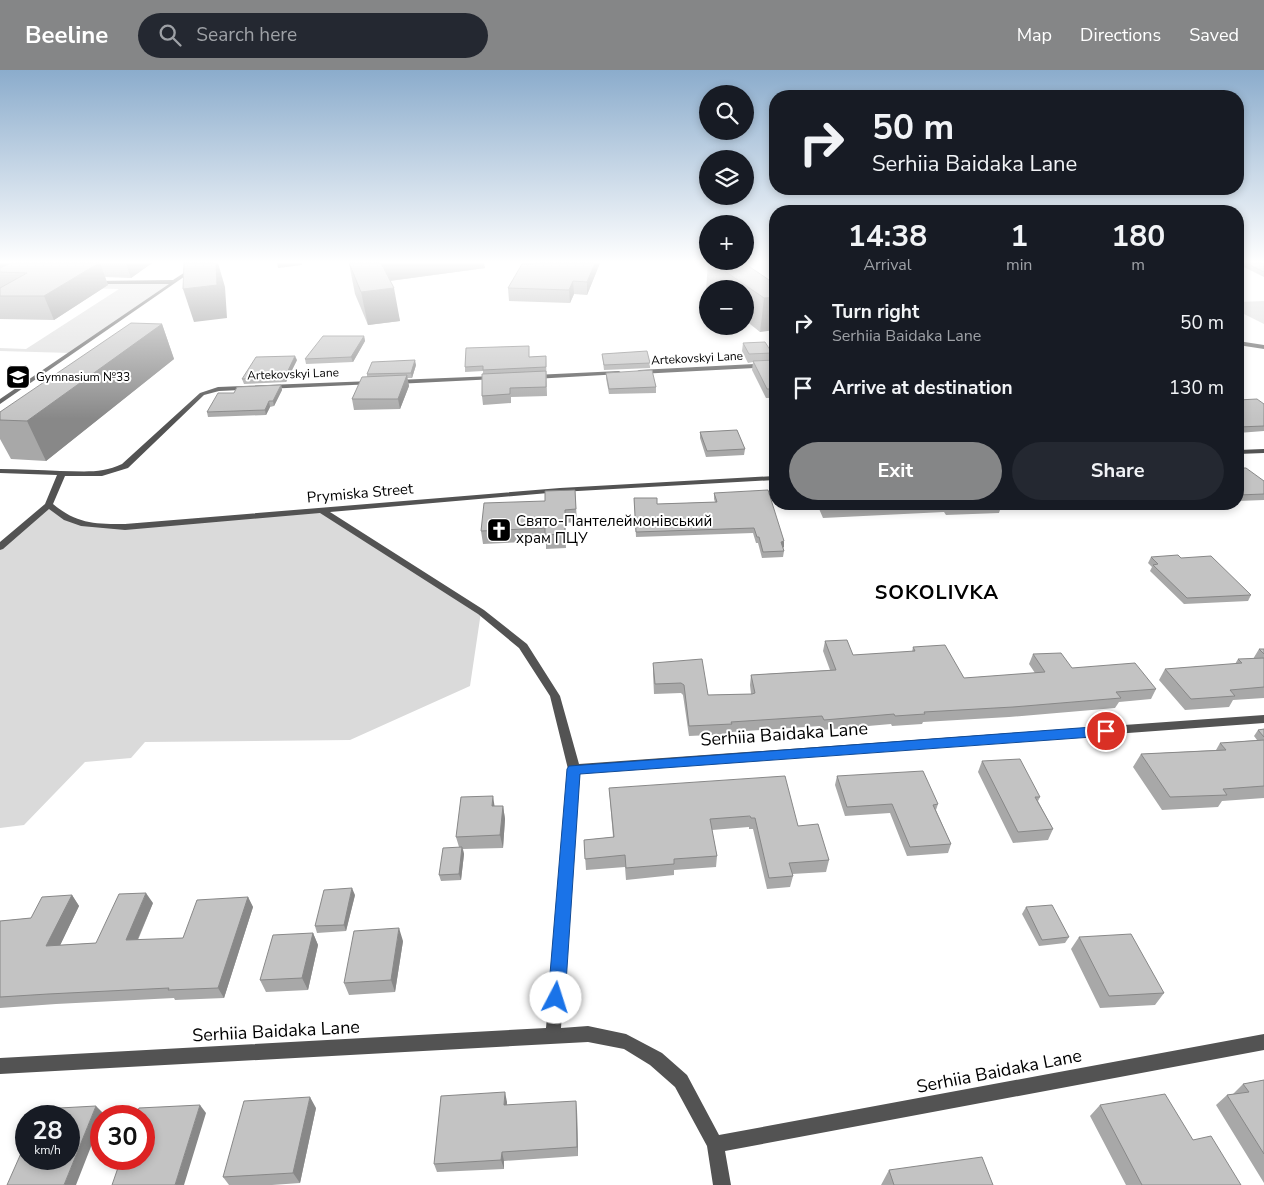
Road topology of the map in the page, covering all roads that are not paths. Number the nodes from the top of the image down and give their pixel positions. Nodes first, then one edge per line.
1 (126, 315) edge
2 (1244, 344) edge
3 (1264, 347) edge
4 (769, 365) edge
5 (626, 373) edge
6 (636, 373) edge
7 (528, 377) edge
8 (498, 378) edge
9 (381, 382) edge
10 (391, 382) edge
11 (0, 402) edge
12 (1264, 451) edge
13 (1244, 452) edge
14 (0, 471) edge
15 (62, 473) junction
16 (769, 478) edge
17 (49, 505) junction
18 (321, 510) junction
19 (0, 547) edge
20 (1264, 719) edge
21 (574, 769) junction
22 (553, 1036) junction
23 (1264, 1042) edge
24 (0, 1066) edge
25 (715, 1144) junction
26 (722, 1185) edge

1 - 11 street
2 - 3 street
4 - 6 street, Artekovskyi Lane
5 - 7 street
8 - 10 street
9 - 15 street, Artekovskyi Lane
12 - 13 street
14 - 15 street
15 - 17 street
16 - 18 street, Prymiska Street
17 - 18 street, Prymiska Street
17 - 19 street
18 - 21 street
20 - 21 street, Serhiia Baidaka Lane
21 - 22 street
22 - 24 street, Serhiia Baidaka Lane
22 - 25 street, Serhiia Baidaka Lane
23 - 25 street, Serhiia Baidaka Lane
25 - 26 street

